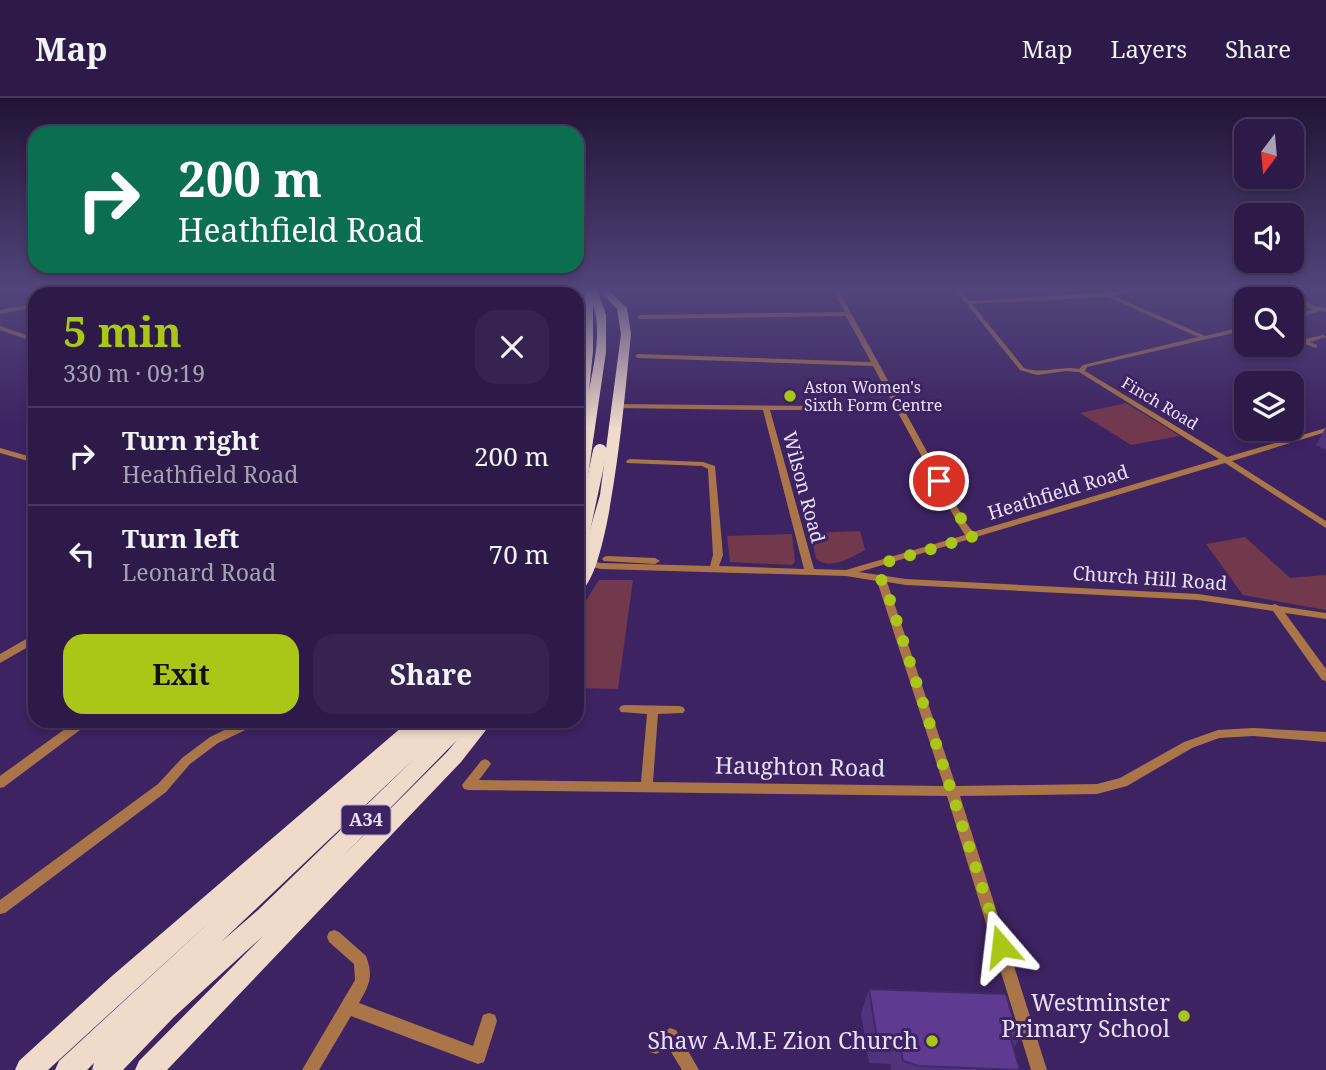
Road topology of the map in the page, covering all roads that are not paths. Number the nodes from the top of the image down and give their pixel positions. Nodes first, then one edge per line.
1 (589, 336) edge
2 (601, 336) edge
3 (617, 336) edge
4 (626, 336) edge
5 (861, 336) edge
6 (995, 336) edge
7 (1201, 336) edge
8 (1212, 336) edge
9 (1323, 337) dead end
10 (1205, 338) junction
11 (1305, 341) joint
12 (1315, 346) dead end
13 (638, 357) dead end
14 (875, 364) junction
15 (584, 365) edge
16 (1081, 371) junction
17 (617, 406) junction
18 (815, 408) dead end
19 (766, 409) junction
20 (1326, 430) edge
21 (0, 450) edge
22 (584, 457) edge
23 (28, 459) edge
24 (630, 460) dead end
25 (1227, 461) junction
26 (600, 521) junction
27 (1326, 525) edge
28 (584, 531) edge
29 (972, 537) junction
30 (584, 539) edge
31 (584, 553) edge
32 (584, 562) edge
33 (887, 562) junction
34 (714, 569) junction
35 (810, 573) junction
36 (846, 573) junction
37 (881, 579) junction
38 (1276, 607) junction
39 (1326, 616) edge
40 (28, 642) edge
41 (0, 659) edge
42 (1326, 677) edge
43 (625, 709) dead end
44 (653, 710) junction
45 (679, 710) dead end
46 (75, 728) edge
47 (239, 728) edge
48 (413, 728) edge
49 (434, 728) edge
50 (457, 728) edge
51 (478, 728) edge
52 (1326, 737) edge
53 (485, 764) dead end
54 (0, 783) edge
55 (648, 786) junction
56 (952, 791) junction
57 (0, 908) edge
58 (334, 937) dead end
59 (349, 1007) junction
60 (489, 1021) dead end
61 (656, 1046) dead end
62 (28, 1070) edge
63 (68, 1070) edge
64 (105, 1070) edge
65 (148, 1070) edge
66 (310, 1070) edge
67 (691, 1070) edge
68 (1039, 1070) edge

1 - 15 highway
2 - 22 highway
3 - 30 highway, bridge
4 - 17 highway
5 - 14 street
6 - 16 street
7 - 10 street
8 - 10 street, Finch Road
9 - 11 street
10 - 16 street, Finch Road
11 - 12 street
13 - 14 street
14 - 29 street
16 - 25 street, Finch Road
17 - 19 street, Wilson Road
17 - 26 highway
18 - 19 street, Wilson Road
19 - 35 street, Wilson Road
20 - 25 street, Heathfield Road
21 - 23 street
24 - 34 street
25 - 27 street, Finch Road
25 - 29 street, Heathfield Road
26 - 28 highway
26 - 31 highway
29 - 33 street, Heathfield Road
32 - 34 street, Heathfield Road
33 - 36 street, Heathfield Road
33 - 37 street
34 - 35 street, Heathfield Road
35 - 36 street, Heathfield Road
36 - 37 street, Church Hill Road
37 - 38 street, Church Hill Road
37 - 56 street
38 - 39 street, Church Hill Road
38 - 42 street
40 - 41 street
43 - 44 street
44 - 45 street
44 - 55 street
46 - 54 street
47 - 57 street
48 - 62 highway
49 - 63 highway, A34
50 - 64 highway, A34
51 - 65 highway
52 - 56 street, Haughton Road
53 - 55 street, Haughton Road
55 - 56 street, Haughton Road
56 - 68 street
58 - 59 street
59 - 60 street
59 - 66 street
61 - 67 street

